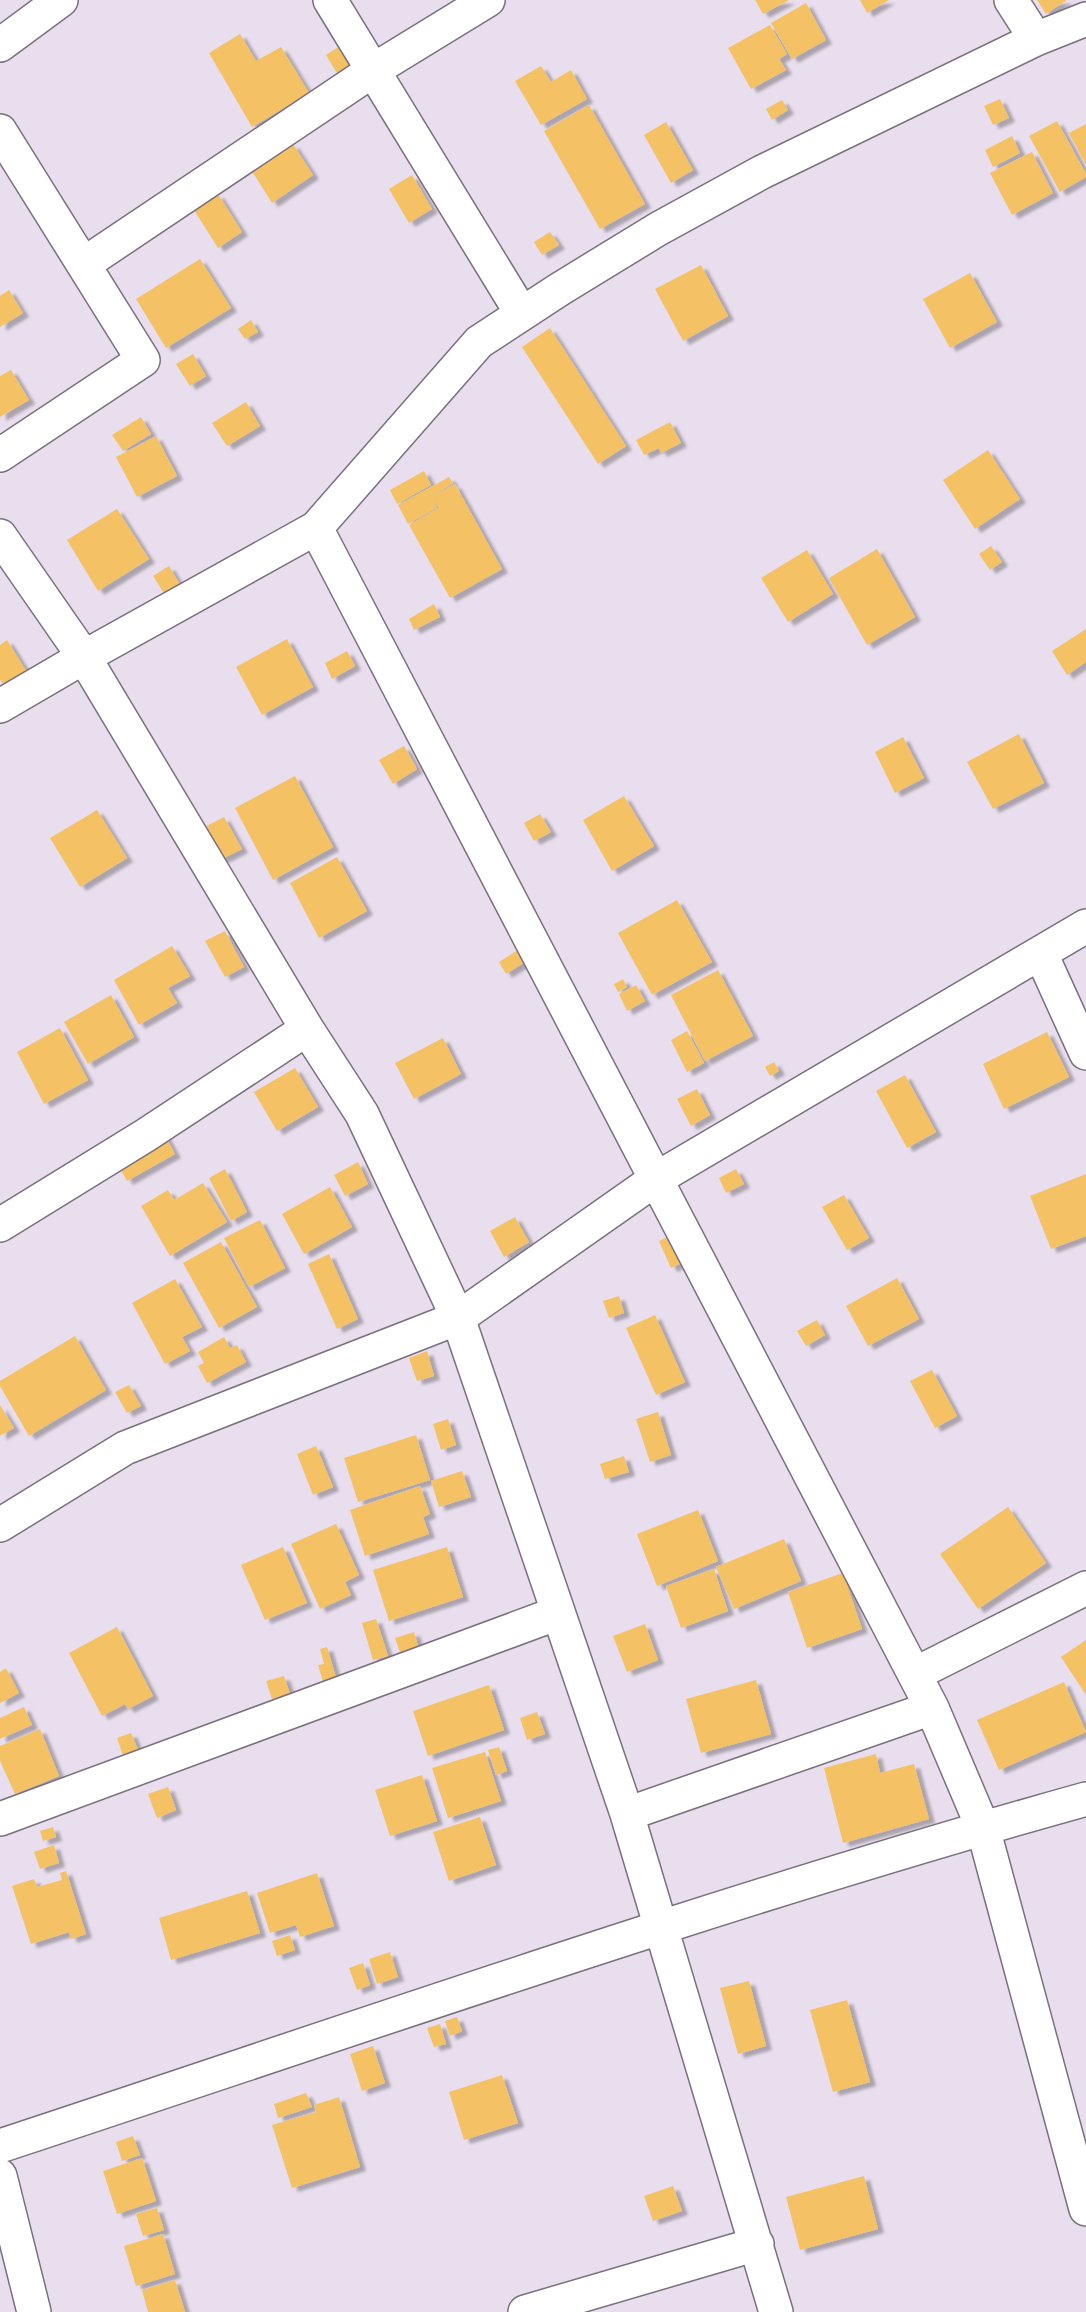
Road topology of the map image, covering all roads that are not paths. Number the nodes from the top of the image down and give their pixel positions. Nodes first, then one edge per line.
1 (61, 0) edge
2 (330, 0) edge
3 (488, 0) edge
4 (1011, 0) edge
5 (1086, 19) edge
6 (1036, 39) junction
7 (0, 45) edge
8 (372, 71) junction
9 (0, 131) edge
10 (84, 264) junction
11 (522, 314) junction
12 (0, 455) edge
13 (316, 528) junction
14 (0, 536) edge
15 (84, 657) junction
16 (0, 706) edge
17 (1086, 926) edge
18 (1041, 954) junction
19 (307, 1029) junction
20 (1086, 1053) edge
21 (656, 1179) junction
22 (0, 1225) edge
23 (458, 1318) junction
24 (0, 1525) edge
25 (1086, 1588) edge
26 (558, 1613) junction
27 (915, 1674) junction
28 (932, 1708) junction
29 (1086, 1799) edge
30 (627, 1814) junction
31 (0, 1820) edge
32 (983, 1828) junction
33 (660, 1928) junction
34 (0, 2146) edge
35 (0, 2176) edge
36 (1086, 2209) edge
37 (757, 2244) junction
38 (34, 2312) edge
39 (525, 2312) edge
40 (776, 2312) edge

1 - 7 street
2 - 8 street
3 - 8 street
4 - 6 street
5 - 6 street
6 - 11 street
8 - 10 street
8 - 11 street
9 - 10 street
10 - 12 street
11 - 13 street
13 - 15 street
13 - 21 street
14 - 15 street
15 - 16 street
15 - 19 street
17 - 18 street
18 - 20 street
18 - 21 street
19 - 22 street
19 - 23 street
21 - 23 street
21 - 27 street
23 - 24 street
23 - 26 street
25 - 27 street
26 - 30 street
26 - 31 street
27 - 28 street
28 - 30 street
28 - 32 street
29 - 32 street
30 - 33 street
32 - 33 street
32 - 36 street
33 - 34 street
33 - 37 street
35 - 38 street
37 - 39 street
37 - 40 street

